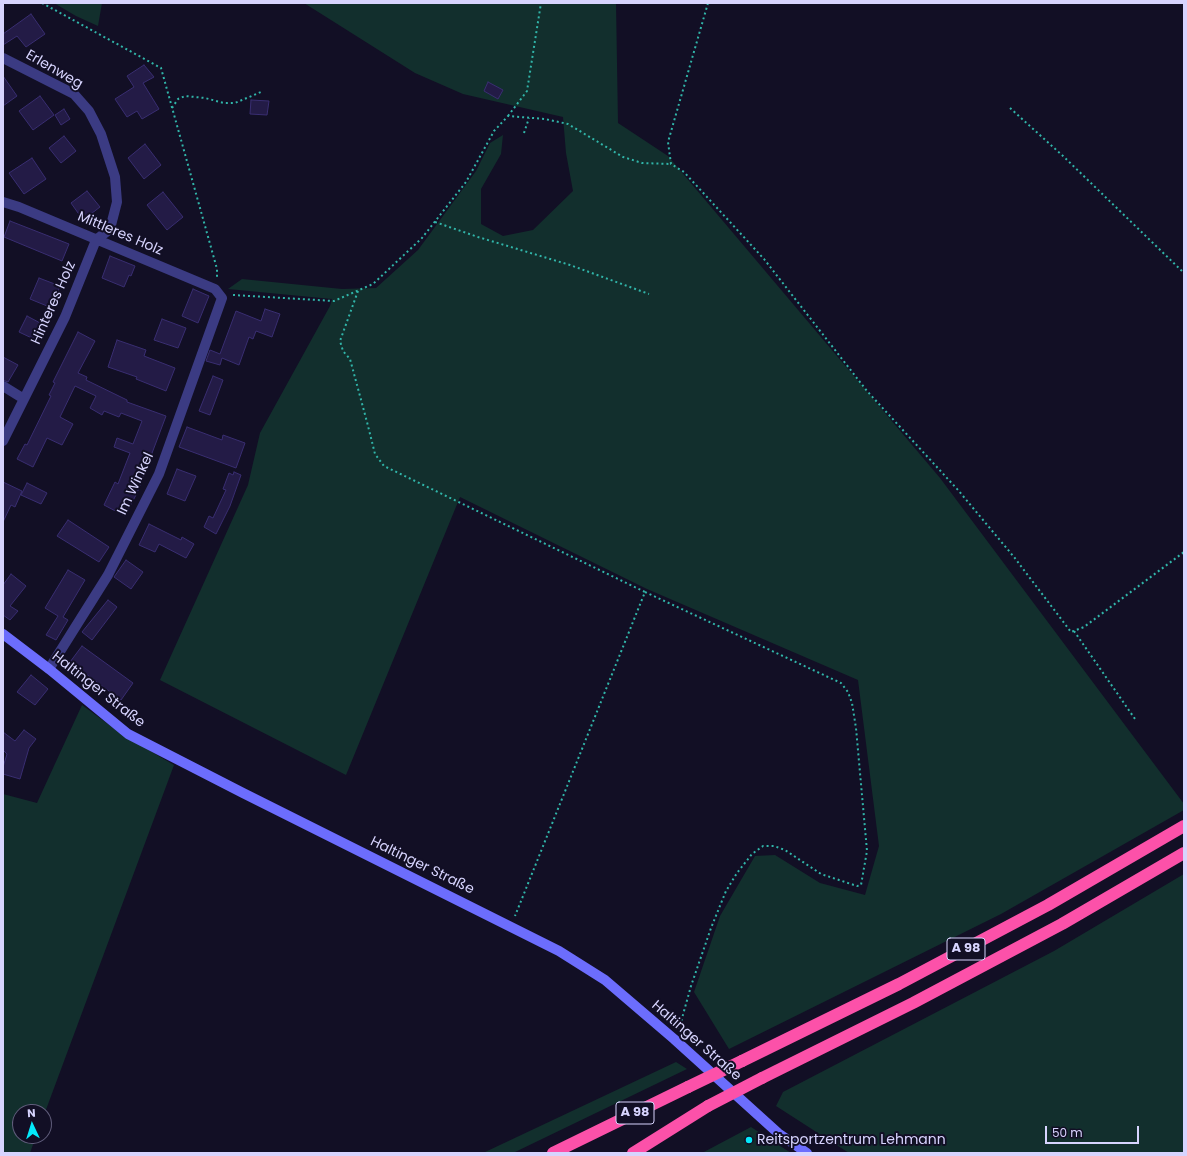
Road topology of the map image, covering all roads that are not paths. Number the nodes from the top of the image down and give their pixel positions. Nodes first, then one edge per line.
1 (3, 58) edge
2 (114, 177) joint
3 (3, 202) edge
4 (96, 240) junction
5 (222, 298) joint
6 (3, 386) edge
7 (24, 399) junction
8 (3, 441) edge
9 (3, 634) edge
10 (49, 669) junction
11 (1184, 826) edge
12 (1184, 853) edge
13 (553, 1153) edge
14 (633, 1153) edge
15 (807, 1153) edge

1 - 2 street, Erlenweg
2 - 4 street, Hinteres Holz
3 - 4 street, Mittleres Holz
4 - 5 street, Mittleres Holz
4 - 7 street, Hinteres Holz
5 - 10 street, Im Winkel
6 - 7 street
7 - 8 street, Hinteres Holz
9 - 10 street, Haltinger Straße
10 - 15 street, Haltinger Straße
11 - 13 highway, A 98, bridge
12 - 14 highway, A 98, bridge

